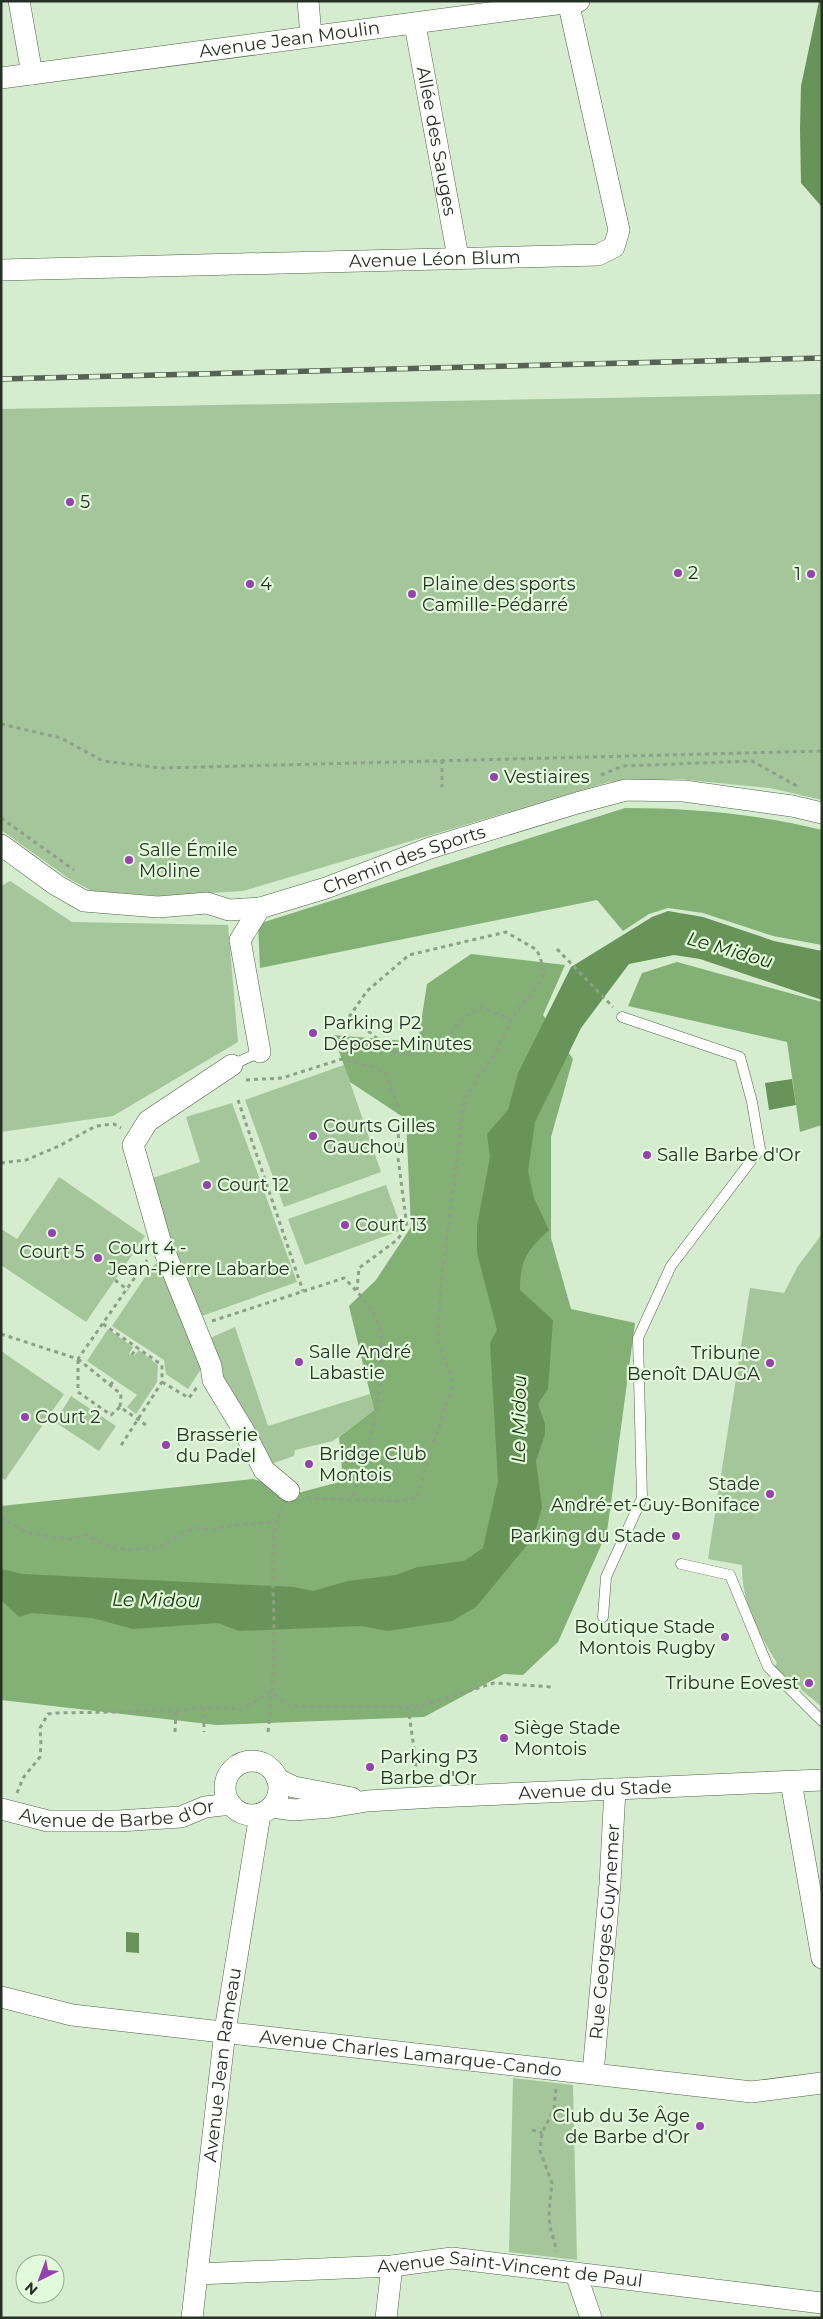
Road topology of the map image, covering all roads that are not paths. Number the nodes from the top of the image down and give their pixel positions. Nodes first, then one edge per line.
1 (19, 1) edge
2 (308, 1) edge
3 (572, 2) edge
4 (415, 24) junction
5 (311, 35) junction
6 (32, 74) junction
7 (1, 78) edge
8 (458, 258) junction
9 (1, 270) edge
10 (822, 813) edge
11 (1, 844) edge
12 (260, 908) junction
13 (622, 1017) road end
14 (260, 1052) joint
15 (230, 1066) joint
16 (288, 1494) road end
17 (681, 1564) dead end
18 (603, 1617) dead end
19 (822, 1721) edge
20 (277, 1779) junction
21 (822, 1780) edge
22 (791, 1782) junction
23 (614, 1789) junction
24 (367, 1801) junction
25 (8, 1804) edge
26 (232, 1804) junction
27 (266, 1810) junction
28 (822, 1958) edge
29 (1, 1996) edge
30 (225, 2032) junction
31 (593, 2073) junction
32 (822, 2083) edge
33 (392, 2266) junction
34 (567, 2273) junction
35 (197, 2274) junction
36 (822, 2302) edge
37 (192, 2318) edge
38 (386, 2318) edge
39 (591, 2318) edge

1 - 6 street
2 - 5 street
3 - 4 street, Avenue Jean Moulin
3 - 8 street, Avenue Léon Blum
4 - 5 street, Avenue Jean Moulin
4 - 8 street, Allée des Sauges
5 - 6 street, Avenue Jean Moulin
6 - 7 street, Avenue Jean Moulin
8 - 9 street, Avenue Léon Blum
10 - 12 street, Chemin des Sports
11 - 12 street, Chemin des Sports
12 - 14 street
13 - 18 lane
14 - 15 lane
15 - 16 street
17 - 19 lane
20 - 24 street, Avenue du Stade
20 - 26 street
20 - 27 street
21 - 22 street, Avenue du Stade
22 - 23 street, Avenue du Stade
22 - 28 street
23 - 24 street, Avenue du Stade
23 - 31 street, Rue Georges Guynemer
24 - 27 street, Avenue du Stade
25 - 26 street, Avenue de Barbe d'Or
26 - 27 street
27 - 30 street, Avenue Jean Rameau
29 - 30 street, Avenue Charles Lamarque-Cando
30 - 31 street, Avenue Charles Lamarque-Cando
30 - 35 street, Avenue Jean Rameau
31 - 32 street, Avenue Charles Lamarque-Cando
33 - 34 street, Avenue Saint-Vincent de Paul
33 - 35 street, Avenue Saint-Vincent de Paul
33 - 38 street
34 - 36 street, Avenue Saint-Vincent de Paul
34 - 39 street
35 - 37 street, Avenue Jean Rameau

